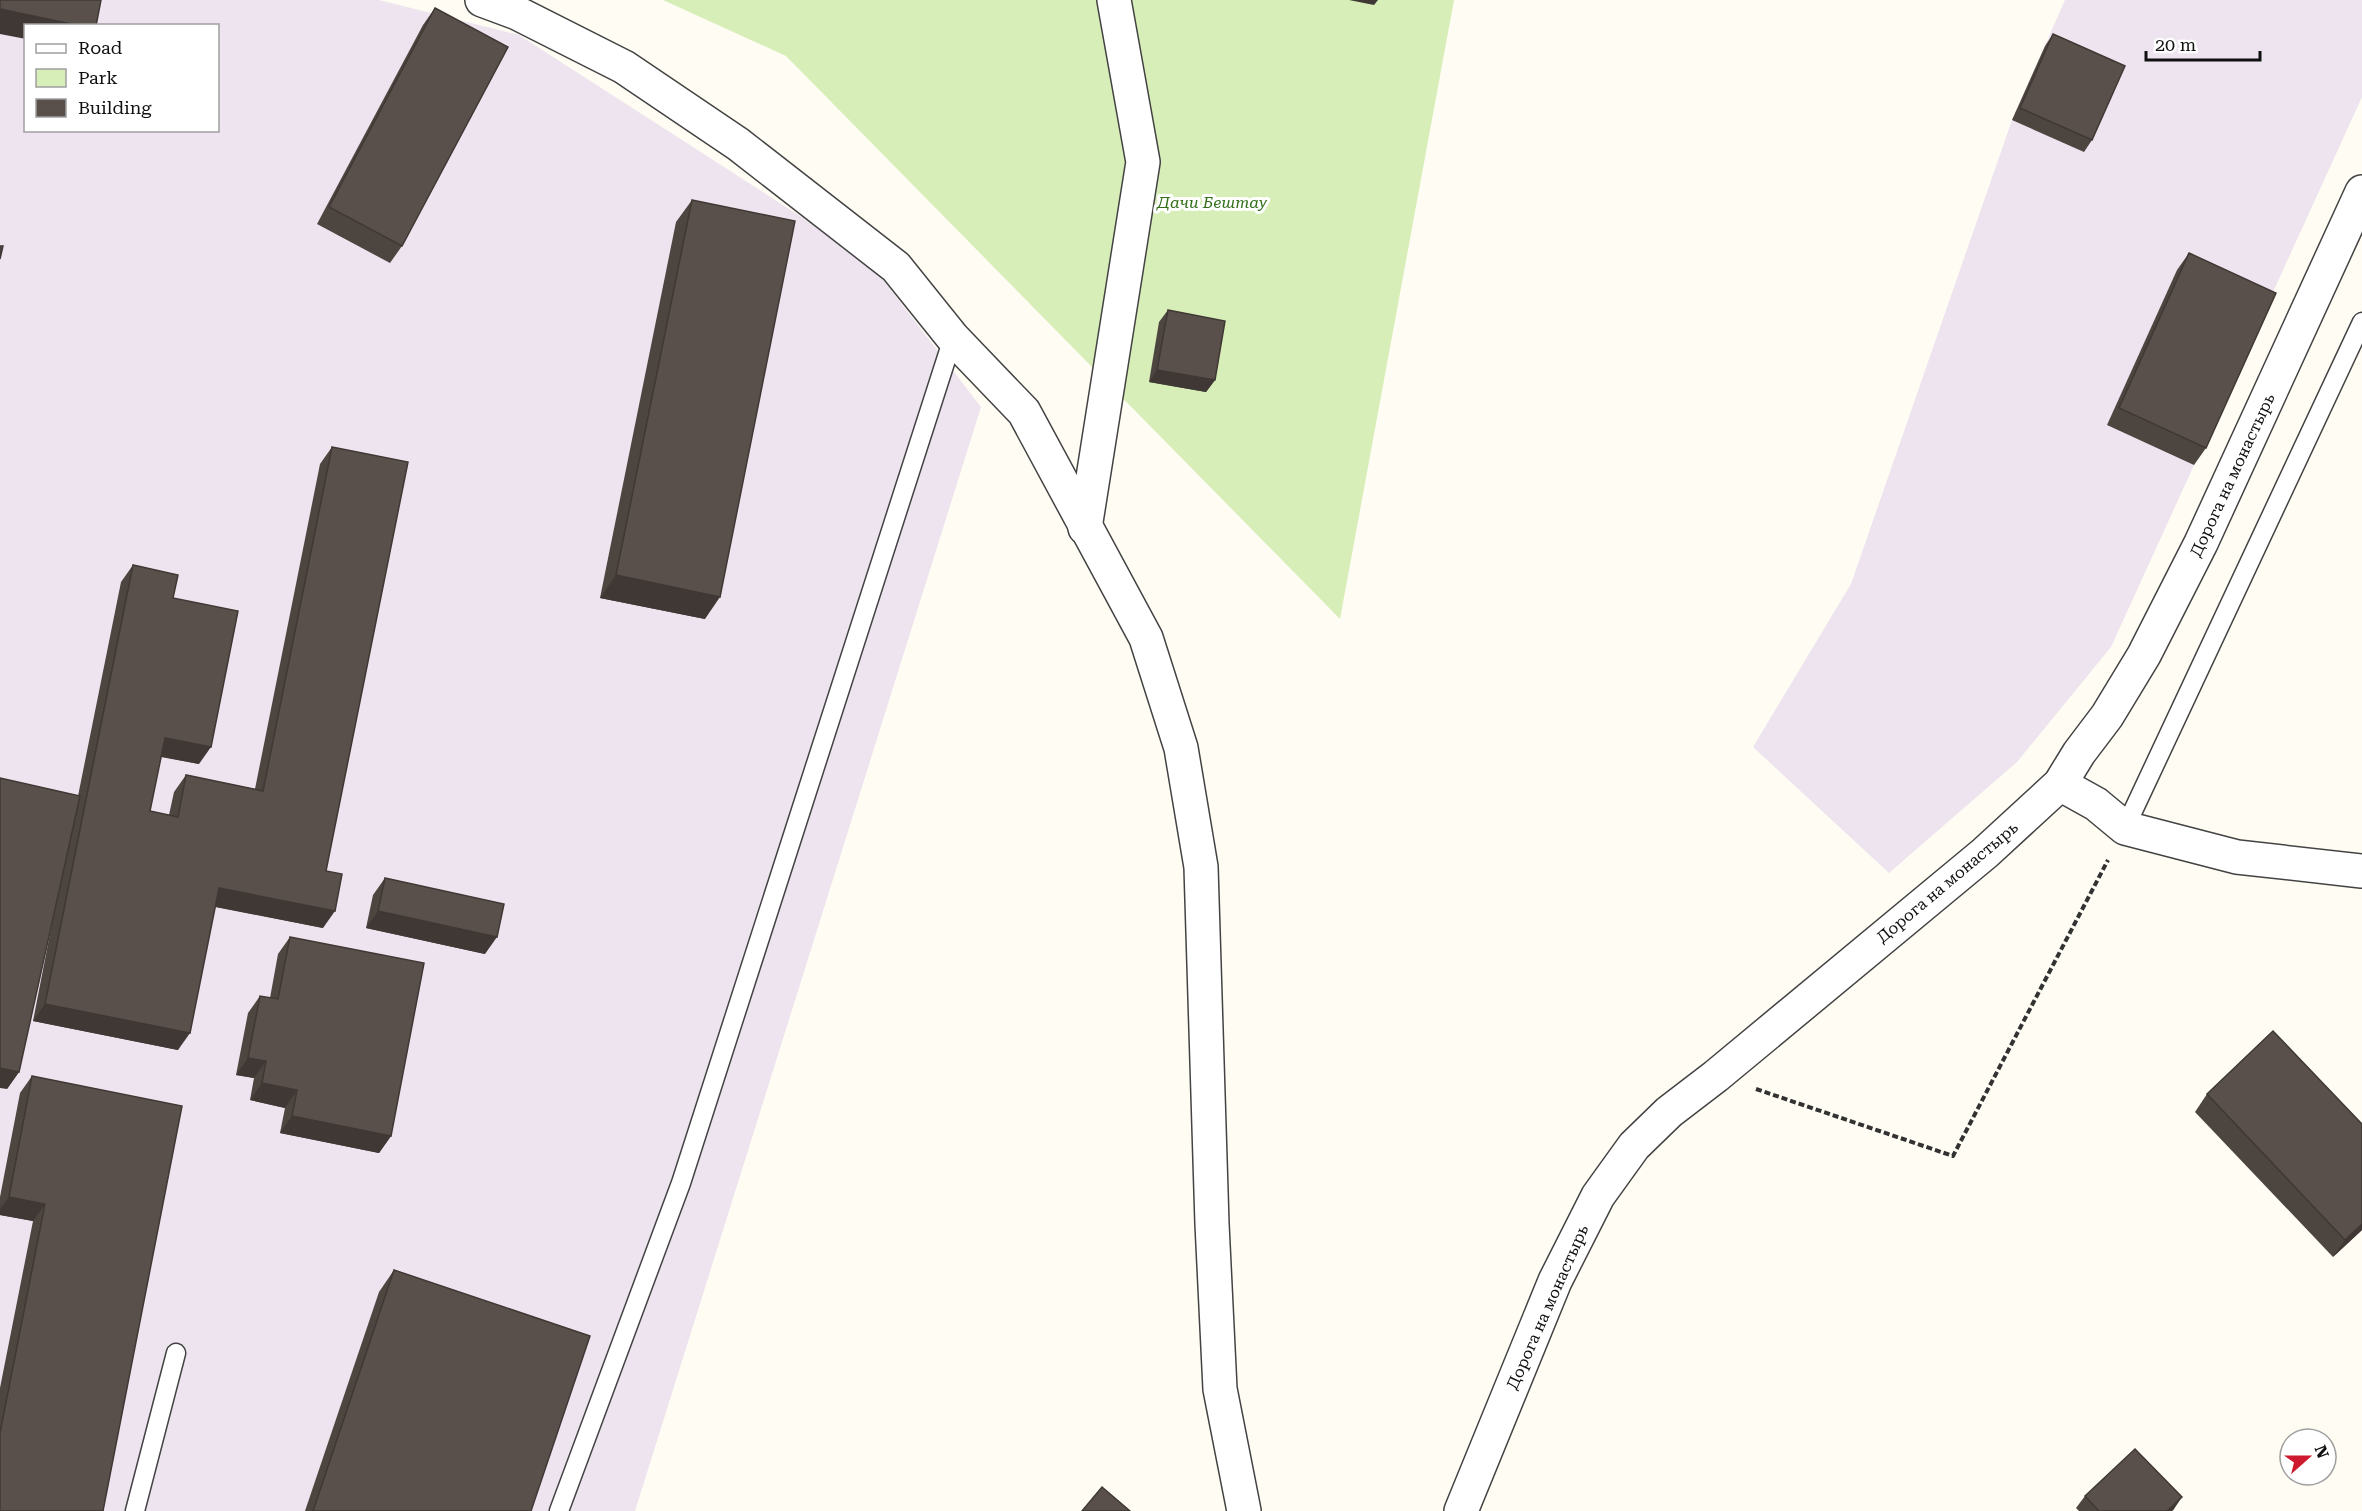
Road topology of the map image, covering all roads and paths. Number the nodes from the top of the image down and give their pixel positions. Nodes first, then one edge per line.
1 (482, 0) edge
2 (1114, 0) edge
3 (2362, 192) edge
4 (2362, 322) edge
5 (953, 338) junction
6 (1085, 528) junction
7 (2060, 784) junction
8 (2125, 828) junction
9 (2362, 871) edge
10 (1716, 1076) junction
11 (176, 1353) dead end
12 (135, 1511) edge
13 (559, 1511) edge
14 (1244, 1511) edge
15 (1461, 1511) edge

1 - 5 street
2 - 6 street
3 - 7 street, Дорога на монастырь
4 - 8 lane
5 - 6 street
5 - 13 lane
6 - 14 street
7 - 8 street
7 - 10 street, Дорога на монастырь
8 - 9 street
8 - 10 path
10 - 15 street, Дорога на монастырь
11 - 12 lane

